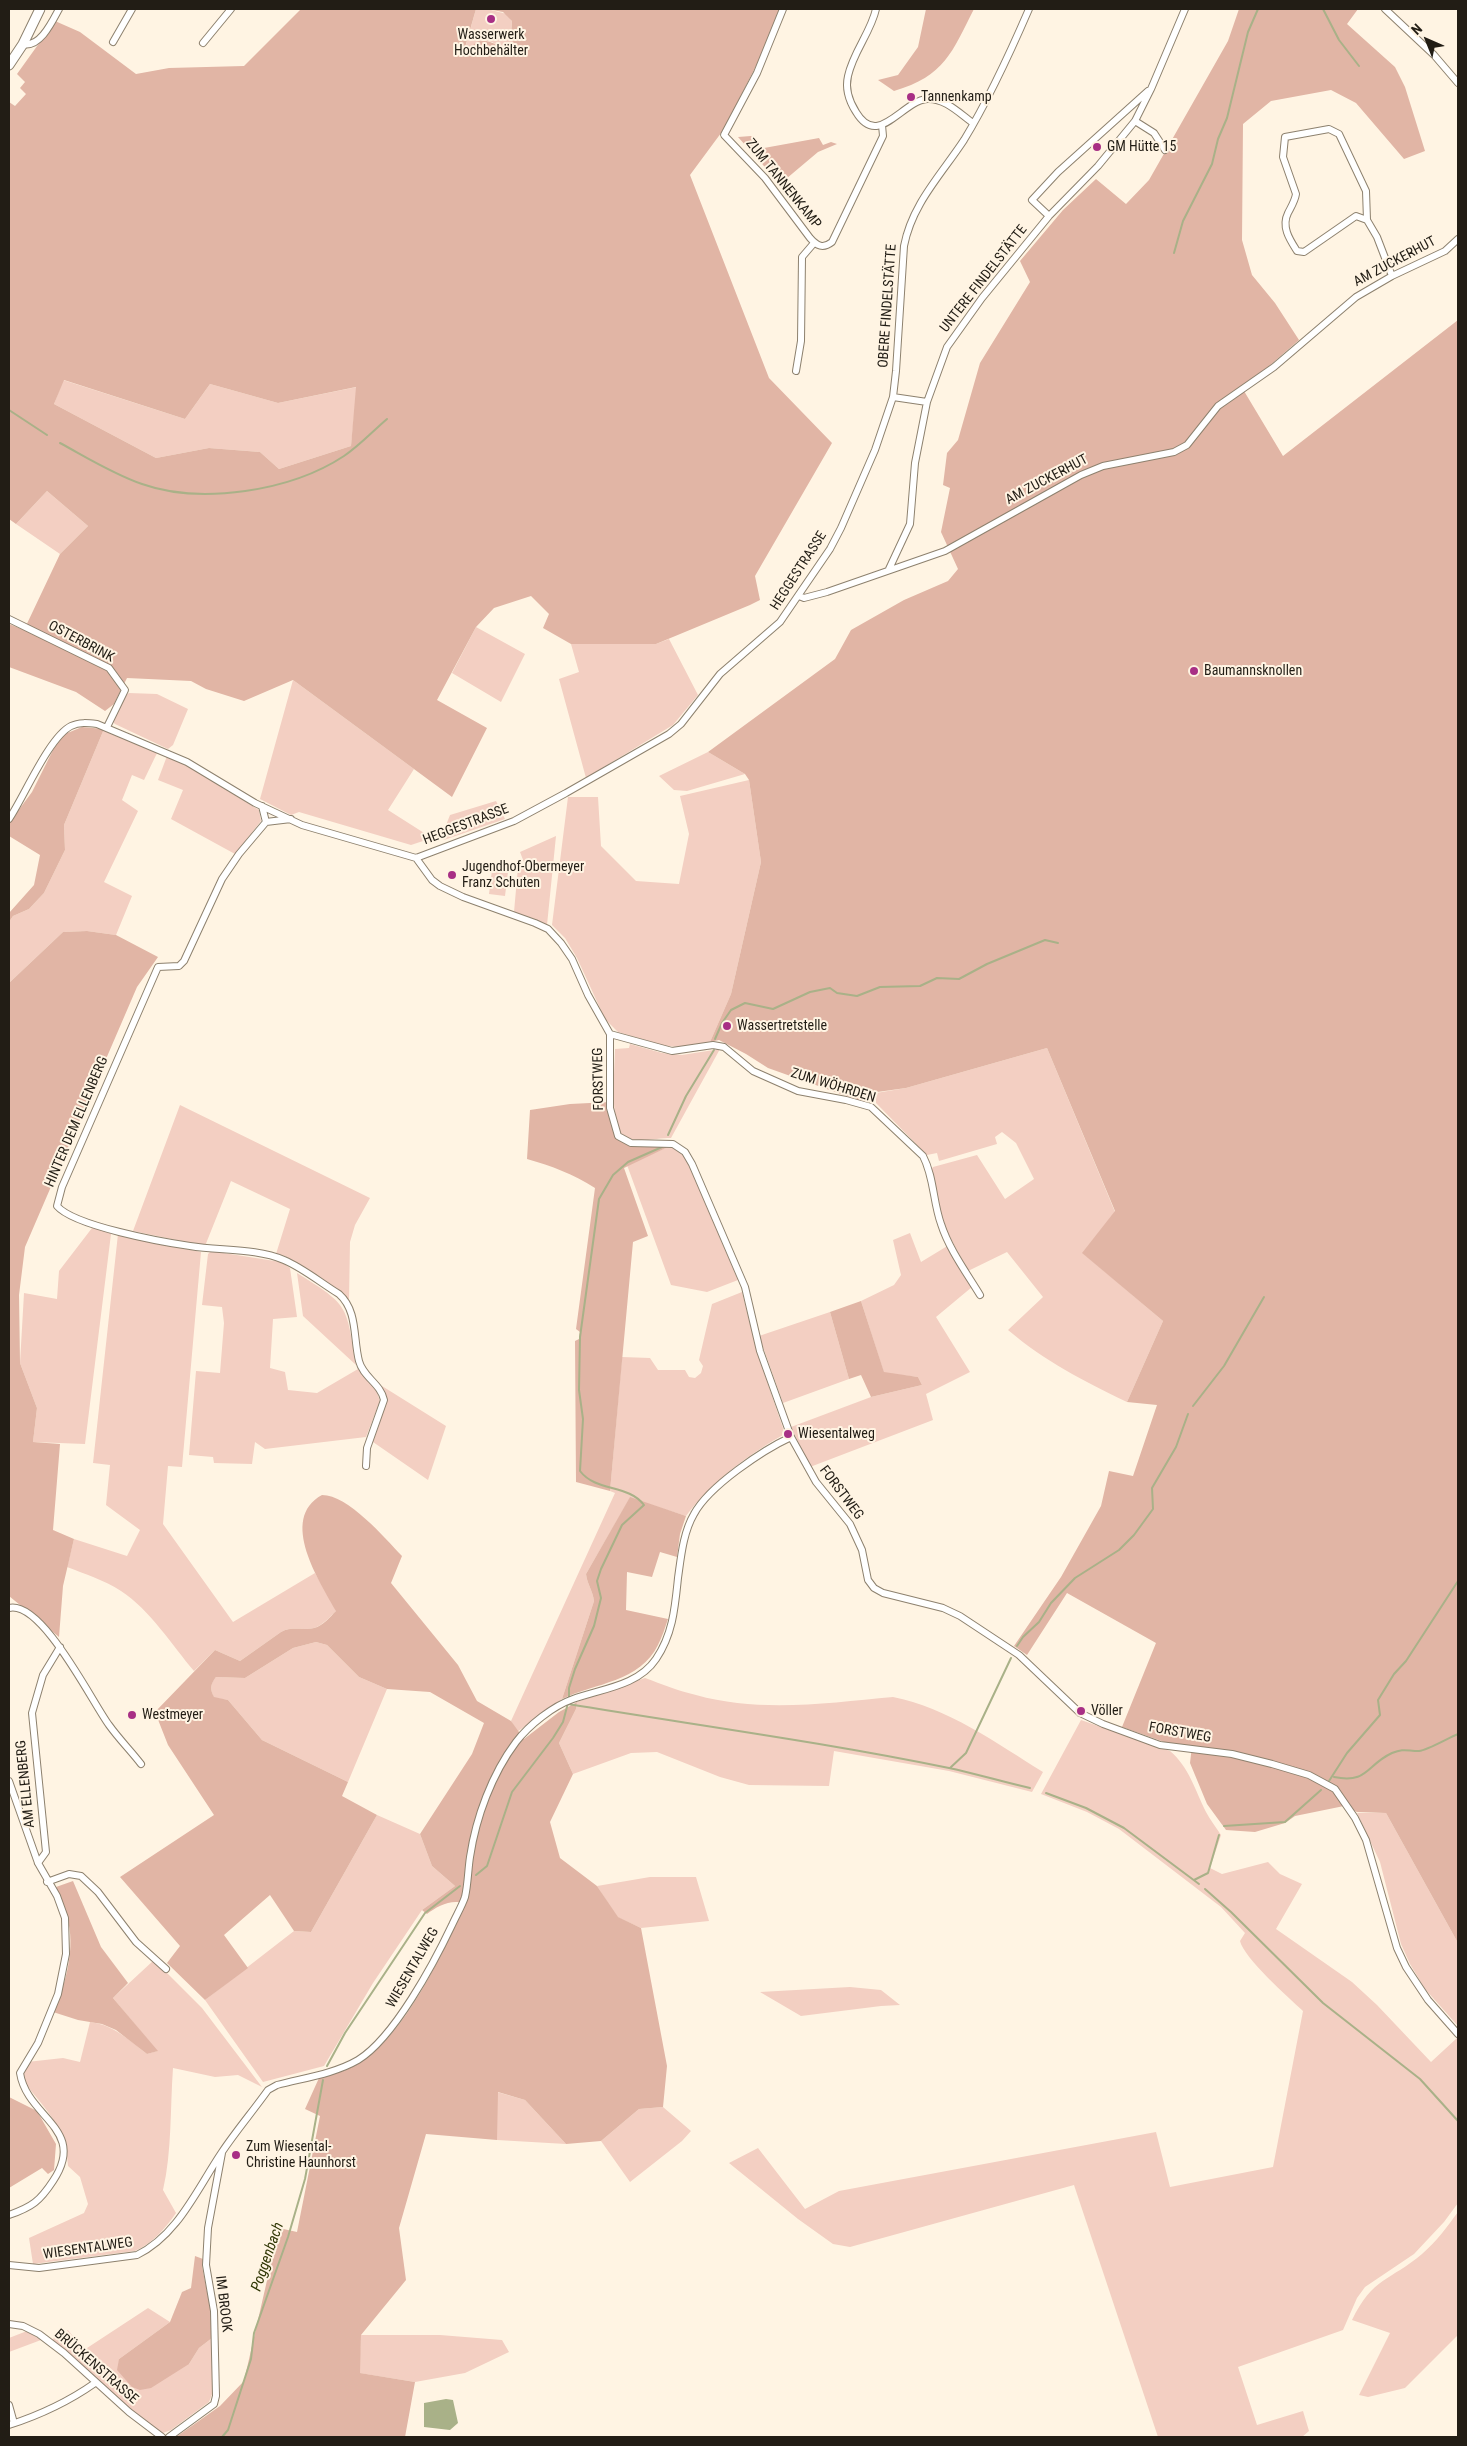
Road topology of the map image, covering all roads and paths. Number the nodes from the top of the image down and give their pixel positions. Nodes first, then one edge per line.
1 (40, 9) edge
2 (59, 9) edge
3 (132, 9) edge
4 (231, 9) edge
5 (783, 9) edge
6 (876, 9) edge
7 (1029, 9) edge
8 (1185, 9) edge
9 (1385, 9) edge
10 (112, 42) dead end
11 (203, 43) dead end
12 (23, 44) junction
13 (9, 65) edge
14 (1458, 83) edge
15 (1151, 89) junction
16 (1135, 120) junction
17 (973, 123) junction
18 (882, 125) junction
19 (1165, 150) dead end
20 (1049, 216) junction
21 (1367, 220) junction
22 (1458, 239) edge
23 (814, 243) junction
24 (1392, 276) junction
25 (796, 371) dead end
26 (893, 397) junction
27 (927, 402) junction
28 (863, 477) joint
29 (889, 569) junction
30 (799, 596) junction
31 (9, 619) edge
32 (107, 727) junction
33 (262, 806) junction
34 (9, 819) edge
35 (291, 820) junction
36 (266, 822) junction
37 (416, 858) junction
38 (610, 1034) junction
39 (980, 1295) dead end
40 (791, 1437) junction
41 (366, 1466) dead end
42 (9, 1608) edge
43 (60, 1647) junction
44 (142, 1764) dead end
45 (9, 1781) edge
46 (38, 1863) junction
47 (47, 1882) junction
48 (166, 1969) dead end
49 (1458, 2034) edge
50 (222, 2152) junction
51 (9, 2215) edge
52 (9, 2265) edge
53 (9, 2324) edge
54 (95, 2383) junction
55 (9, 2406) edge
56 (11, 2424) edge
57 (162, 2437) edge
58 (170, 2437) edge

1 - 12 main road
2 - 12 street
3 - 10 street
4 - 11 street
5 - 23 street, ZUM TANNENKAMP
6 - 18 street
7 - 17 street, OBERE FINDELSTÄTTE
8 - 15 street, UNTERE FINDELSTÄTTE
9 - 14 street
12 - 13 main road
15 - 16 street, UNTERE FINDELSTÄTTE
15 - 20 street, UNTERE FINDELSTÄTTE
16 - 19 street
16 - 20 street, UNTERE FINDELSTÄTTE
17 - 18 street
17 - 26 street, OBERE FINDELSTÄTTE
18 - 23 street, ZUM TANNENKAMP
20 - 27 street, UNTERE FINDELSTÄTTE
21 - 21 street
21 - 24 street
22 - 24 street, AM ZUCKERHUT
23 - 25 street
24 - 29 street, AM ZUCKERHUT
26 - 27 street
26 - 28 street, OBERE FINDELSTÄTTE
27 - 29 street, UNTERE FINDELSTÄTTE
28 - 30 street, HEGGESTRASSE
29 - 30 street, AM ZUCKERHUT
30 - 37 street, HEGGESTRASSE
31 - 32 street, OSTERBRINK
32 - 33 street, HEGGESTRASSE
32 - 34 street, HEGGESTRASSE
33 - 35 street, HEGGESTRASSE
33 - 36 street
35 - 36 street
35 - 37 street, HEGGESTRASSE
36 - 41 street, HINTER DEM ELLENBERG
37 - 38 street, FORSTWEG
38 - 39 street, ZUM WÖHRDEN
38 - 40 street, FORSTWEG
40 - 49 street, FORSTWEG
40 - 50 street, WIESENTALWEG
42 - 43 street
43 - 44 street
43 - 46 street, AM ELLENBERG
45 - 46 street, AM ELLENBERG
46 - 47 street, AM ELLENBERG
47 - 48 street
47 - 51 street, AM ELLENBERG
50 - 52 street, WIESENTALWEG
50 - 58 street, IM BROOK
53 - 54 street, BRÜCKENSTRASSE
54 - 56 street
54 - 57 street, BRÜCKENSTRASSE
55 - 56 street

